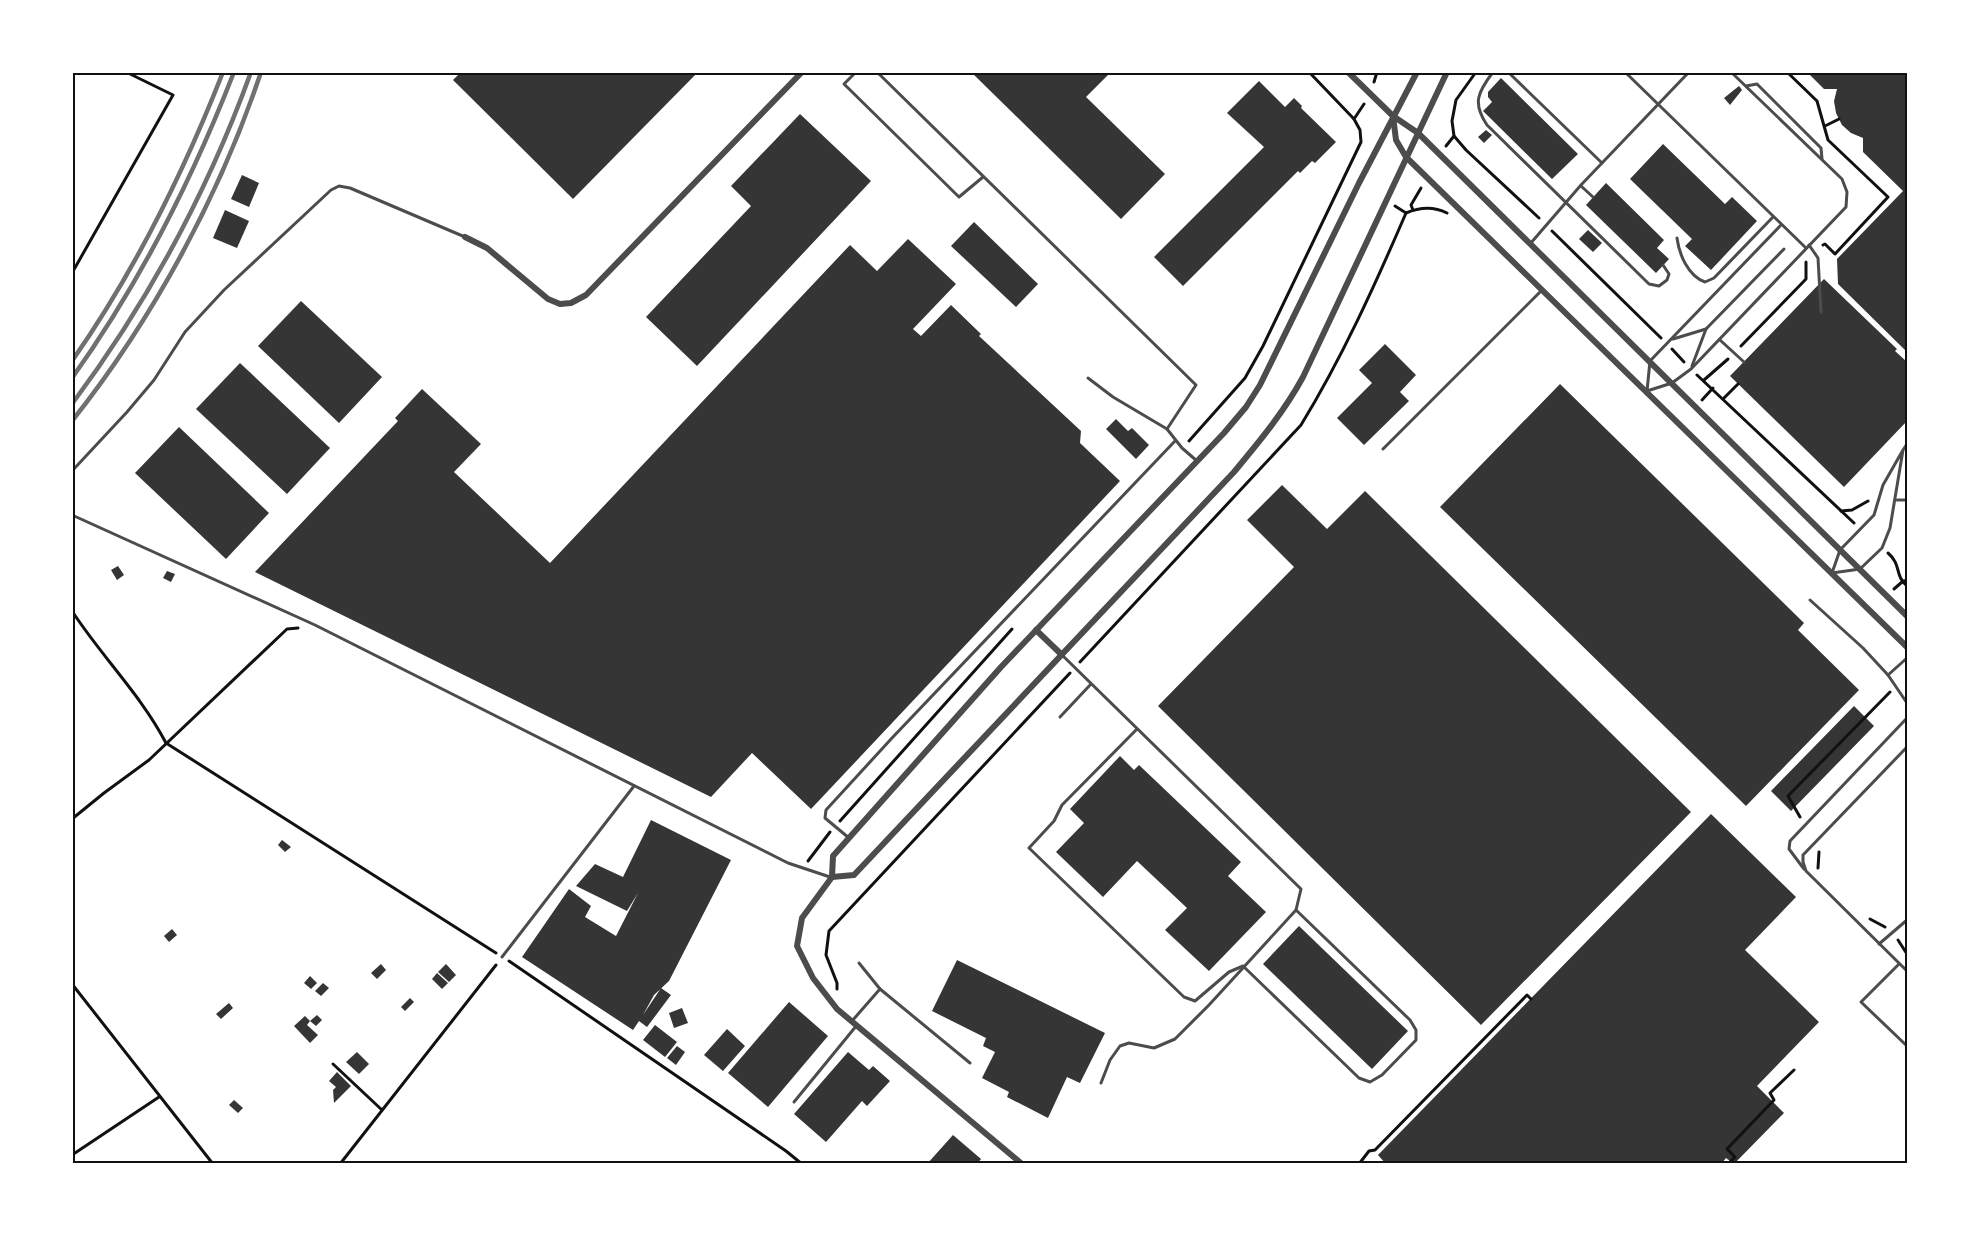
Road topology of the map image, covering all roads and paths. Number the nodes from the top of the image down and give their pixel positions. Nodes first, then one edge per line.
1 (126, 72) edge
2 (802, 72) edge
3 (856, 72) edge
4 (876, 72) edge
5 (1309, 72) edge
6 (1348, 72) edge
7 (1417, 72) edge
8 (1447, 72) edge
9 (1508, 72) edge
10 (1625, 72) edge
11 (1689, 72) edge
12 (1731, 72) edge
13 (1787, 72) edge
14 (1492, 73) edge
15 (1746, 86) junction
16 (1660, 105) junction
17 (1393, 116) junction
18 (1354, 119) dead end
19 (1839, 119) dead end
20 (1824, 126) junction
21 (1418, 133) junction
22 (1406, 157) junction
23 (1822, 160) junction
24 (1602, 163) junction
25 (983, 177) junction
26 (1581, 185) junction
27 (1593, 197) dead end
28 (1566, 202) junction
29 (1773, 217) junction
30 (1782, 225) junction
31 (465, 237) joint
32 (1677, 238) dead end
33 (1530, 244) junction
34 (1807, 247) junction
35 (1784, 249) dead end
36 (1816, 253) junction
37 (1663, 265) dead end
38 (72, 273) edge
39 (1542, 289) junction
40 (1821, 312) dead end
41 (1706, 329) junction
42 (1671, 339) junction
43 (1720, 340) junction
44 (1735, 353) junction
45 (1650, 361) junction
46 (1744, 362) dead end
47 (1691, 369) junction
48 (1088, 378) dead end
49 (1704, 380) dead end
50 (1672, 383) junction
51 (1738, 384) dead end
52 (1647, 391) junction
53 (1724, 398) dead end
54 (1167, 429) junction
55 (1175, 441) junction
56 (1907, 444) edge
57 (1383, 449) dead end
58 (1904, 450) junction
59 (1197, 461) junction
60 (72, 471) edge
61 (1881, 491) junction
62 (1896, 500) junction
63 (1907, 500) edge
64 (1841, 511) dead end
65 (72, 515) edge
66 (1840, 550) junction
67 (1860, 569) junction
68 (1832, 573) junction
69 (1907, 580) edge
70 (1902, 582) dead end
71 (1810, 600) dead end
72 (72, 611) edge
73 (1907, 616) edge
74 (315, 625) junction
75 (1036, 630) junction
76 (1907, 647) edge
77 (1062, 655) junction
78 (1907, 658) edge
79 (1888, 675) junction
80 (1090, 684) junction
81 (1907, 703) edge
82 (1060, 717) dead end
83 (1907, 718) edge
84 (1137, 729) junction
85 (166, 743) junction
86 (1907, 747) edge
87 (634, 786) junction
88 (72, 819) edge
89 (849, 838) junction
90 (1806, 871) junction
91 (832, 877) junction
92 (1296, 910) junction
93 (1907, 920) edge
94 (1900, 942) dead end
95 (1879, 944) junction
96 (1907, 954) edge
97 (502, 957) junction
98 (859, 963) dead end
99 (1899, 964) junction
100 (1243, 966) junction
101 (1907, 971) edge
102 (72, 984) edge
103 (880, 989) junction
104 (1530, 999) dead end
105 (855, 1023) junction
106 (1486, 1044) dead end
107 (1907, 1046) edge
108 (970, 1063) dead end
109 (333, 1064) dead end
110 (1458, 1065) junction
111 (1794, 1070) dead end
112 (1451, 1080) dead end
113 (1101, 1083) dead end
114 (159, 1096) junction
115 (794, 1102) dead end
116 (1420, 1105) junction
117 (1759, 1108) dead end
118 (382, 1110) junction
119 (1763, 1111) junction
120 (1411, 1121) dead end
121 (1740, 1127) dead end
122 (1744, 1131) junction
123 (1375, 1150) junction
124 (72, 1155) edge
125 (213, 1164) edge
126 (340, 1164) edge
127 (802, 1164) edge
128 (1022, 1164) edge
129 (1359, 1164) edge
130 (1728, 1164) edge

1 - 38 path
2 - 31 street
3 - 25 lane
4 - 25 lane
5 - 18 path
6 - 17 street
7 - 17 street
8 - 21 street
9 - 24 lane
10 - 16 lane
11 - 16 lane
12 - 15 lane
13 - 20 path
14 - 28 lane
15 - 23 lane
15 - 23 lane
16 - 24 lane
16 - 29 lane
17 - 21 street
17 - 22 street
17 - 59 street
19 - 20 path
20 - 36 path
21 - 22 street
21 - 33 street
22 - 39 street
22 - 77 street
23 - 34 lane
24 - 26 lane
25 - 54 lane
26 - 27 lane
26 - 28 lane
28 - 33 lane
28 - 37 lane
29 - 30 lane
29 - 32 lane
30 - 34 lane
30 - 42 lane
31 - 60 lane
33 - 45 street
34 - 36 lane
34 - 43 lane
35 - 41 lane
36 - 40 lane
36 - 44 path
39 - 52 street
39 - 57 lane
41 - 42 lane
41 - 47 lane
42 - 45 lane
43 - 44 lane
43 - 47 lane
44 - 46 lane
44 - 49 path
45 - 50 street
45 - 52 lane
47 - 50 lane
48 - 54 lane
50 - 52 lane
50 - 66 street
51 - 53 path
52 - 68 street
54 - 55 lane
55 - 59 lane
55 - 89 lane
56 - 58 lane
58 - 61 lane
58 - 62 lane
59 - 75 street
61 - 64 path
61 - 66 lane
62 - 63 lane
62 - 67 lane
65 - 74 lane
66 - 67 street
66 - 68 lane
67 - 68 lane
67 - 73 street
68 - 76 street
69 - 70 path
71 - 79 lane
72 - 85 path
74 - 85 path
74 - 87 lane
75 - 77 street
75 - 89 street
77 - 80 lane
77 - 91 street
78 - 79 lane
79 - 81 lane
80 - 82 lane
80 - 84 lane
83 - 90 lane
84 - 92 lane
84 - 100 lane
85 - 88 path
85 - 97 path
86 - 90 lane
87 - 91 lane
87 - 97 lane
89 - 91 street
90 - 95 lane
91 - 105 street
92 - 100 lane
92 - 100 lane
93 - 95 lane
94 - 96 path
95 - 99 lane
97 - 118 path
97 - 127 path
98 - 103 lane
99 - 101 lane
99 - 107 lane
100 - 113 lane
102 - 114 path
103 - 105 lane
103 - 108 lane
104 - 110 path
105 - 115 lane
105 - 128 street
106 - 110 path
109 - 118 path
110 - 116 path
111 - 119 path
112 - 116 path
114 - 124 path
114 - 125 path
116 - 123 path
117 - 119 path
118 - 126 path
119 - 122 path
120 - 123 path
121 - 122 path
122 - 130 path
123 - 129 path

